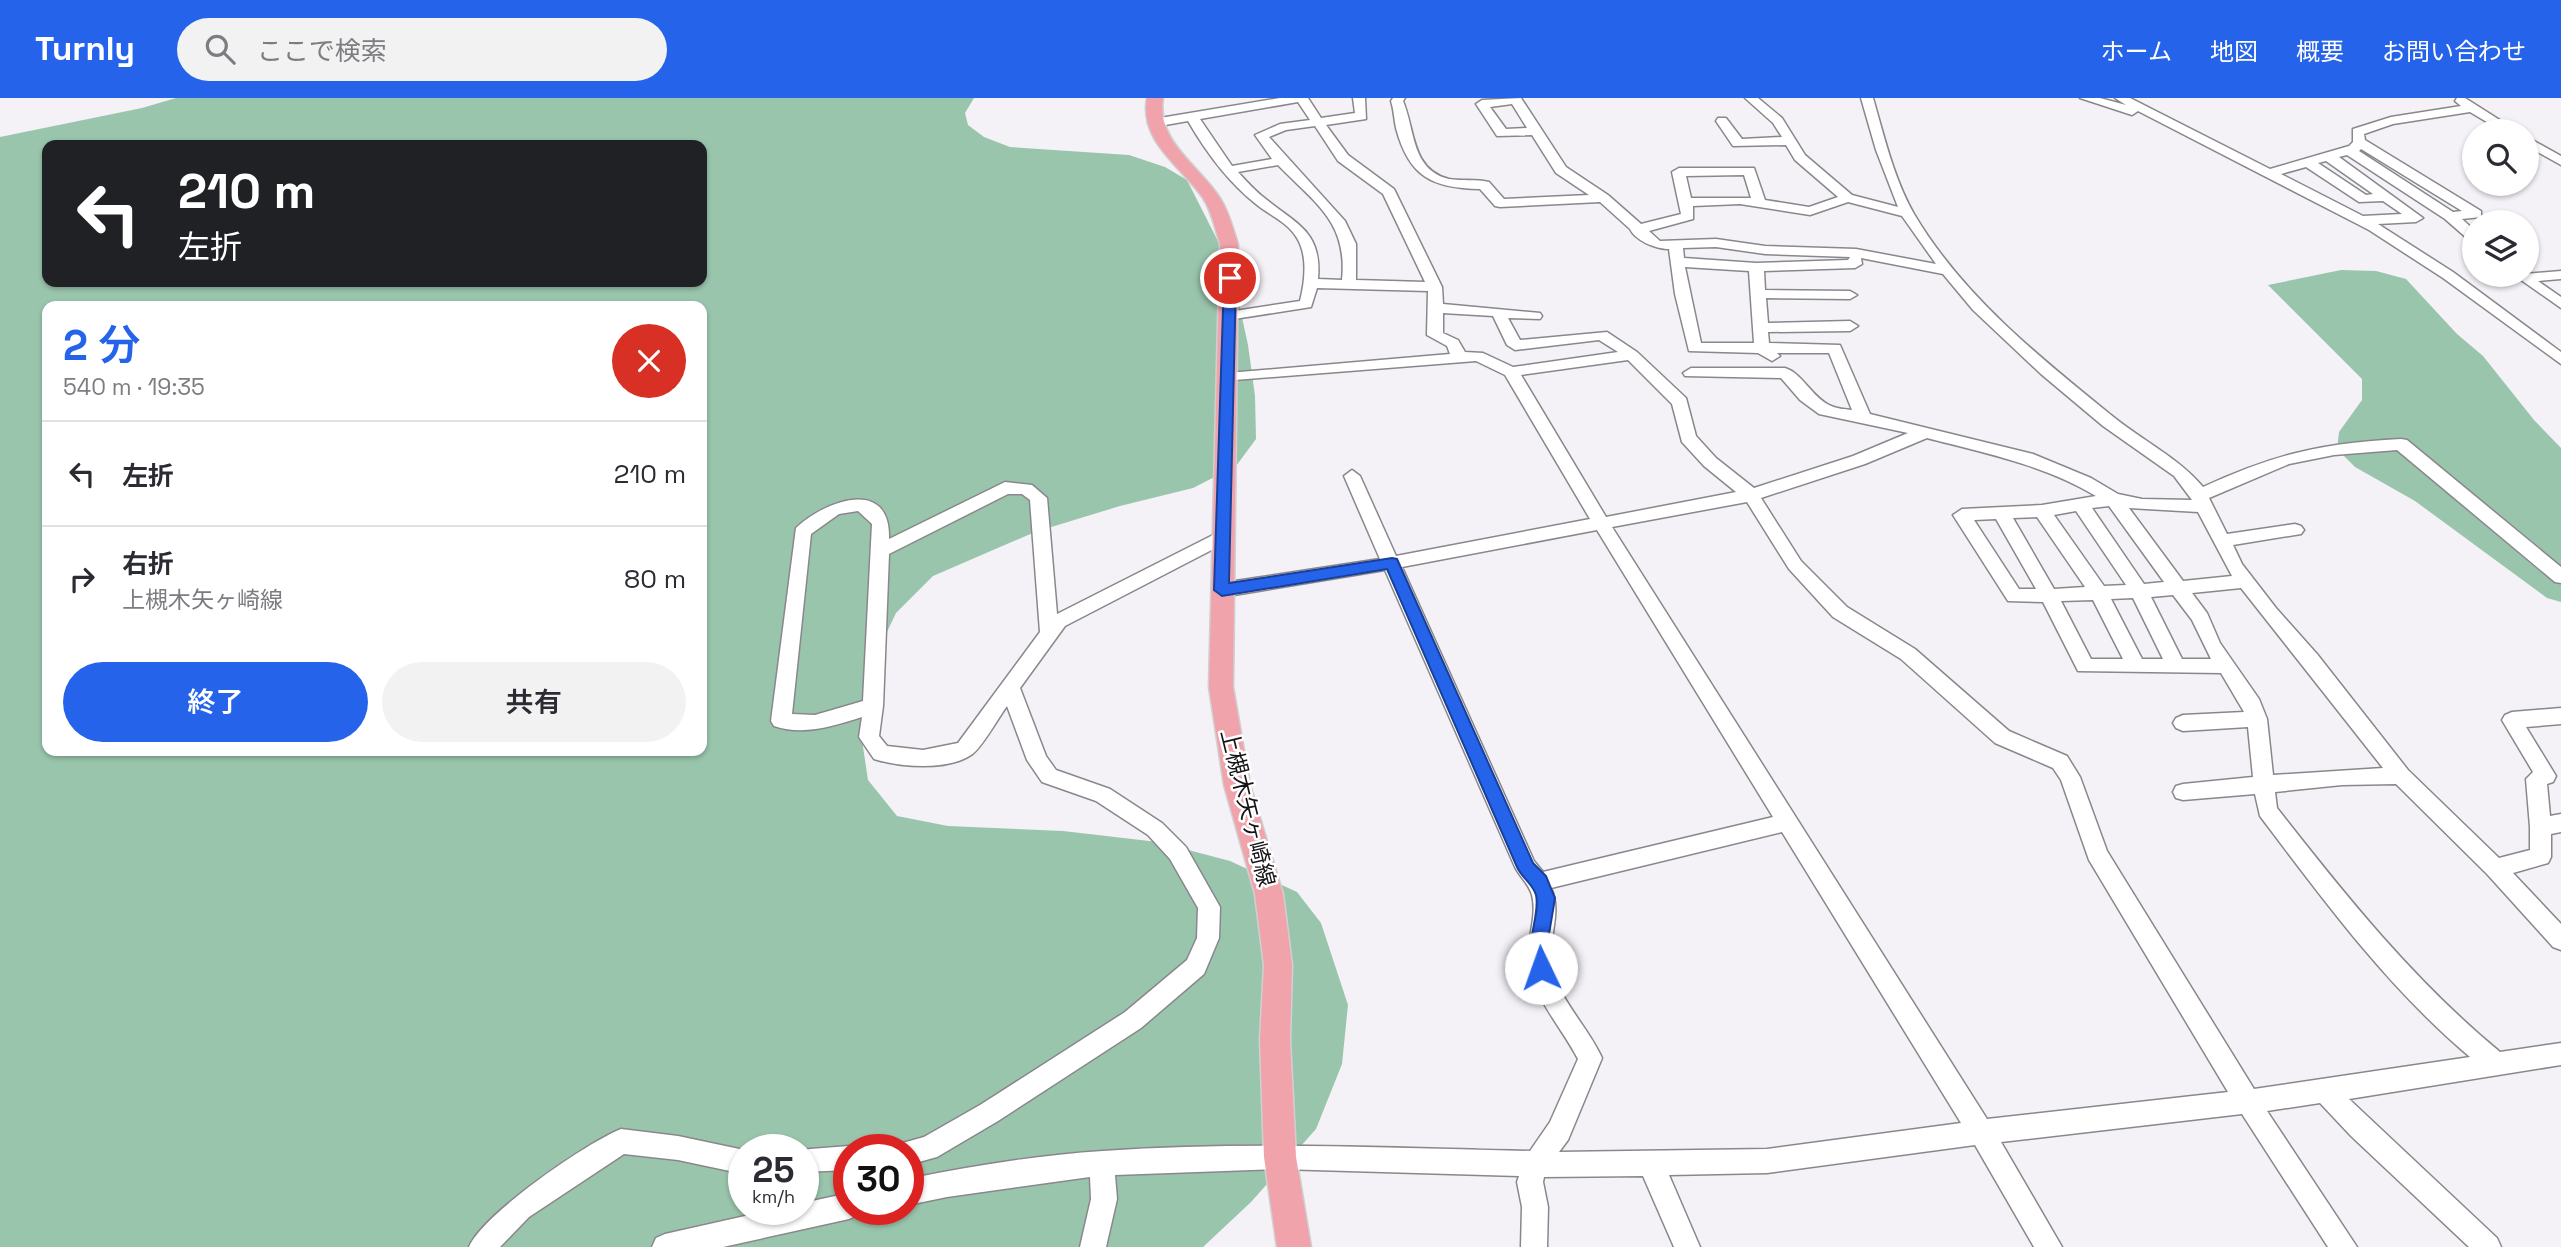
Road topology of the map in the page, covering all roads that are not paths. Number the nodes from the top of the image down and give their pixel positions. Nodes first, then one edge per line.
1 (1155, 98) edge
2 (1302, 98) edge
3 (1359, 98) edge
4 (1751, 98) edge
5 (1867, 98) edge
6 (2086, 98) edge
7 (2121, 98) edge
8 (2455, 98) edge
9 (1274, 99) edge
10 (1394, 99) edge
11 (1515, 99) edge
12 (2472, 108) junction
13 (2154, 117) junction
14 (1194, 118) junction
15 (2491, 119) edge
16 (1722, 121) dead end
17 (1319, 122) junction
18 (1154, 123) junction
19 (1534, 131) junction
20 (1790, 141) junction
21 (2354, 146) junction
22 (2539, 148) edge
23 (2328, 156) junction
24 (1281, 161) junction
25 (2561, 161) edge
26 (2307, 162) junction
27 (1230, 170) junction
28 (2270, 173) junction
29 (2397, 182) junction
30 (2372, 186) junction
31 (2387, 196) junction
32 (1603, 198) junction
33 (1847, 198) junction
34 (1685, 202) junction
35 (1759, 203) junction
36 (1907, 213) junction
37 (2450, 216) junction
38 (2416, 218) junction
39 (2361, 220) junction
40 (2462, 226) edge
41 (1636, 230) junction
42 (1675, 244) junction
43 (1856, 253) junction
44 (1678, 261) junction
45 (1756, 267) junction
46 (1948, 271) junction
47 (2561, 275) edge
48 (2539, 276) edge
49 (1349, 282) junction
50 (1313, 283) junction
51 (1435, 287) junction
52 (2537, 287) edge
53 (1760, 294) junction
54 (1850, 295) dead end
55 (2561, 304) edge
56 (1436, 309) junction
57 (1498, 312) junction
58 (1228, 316) junction
59 (1535, 316) dead end
60 (1850, 326) dead end
61 (1761, 328) junction
62 (1762, 348) junction
63 (1632, 355) junction
64 (1459, 356) junction
65 (2561, 359) edge
66 (1511, 372) junction
67 (1691, 373) dead end
68 (1785, 373) junction
69 (1228, 378) junction
70 (1863, 417) junction
71 (1926, 432) junction
72 (1352, 476) dead end
73 (1751, 495) junction
74 (2113, 499) junction
75 (2201, 501) junction
76 (2080, 504) junction
77 (2042, 511) junction
78 (2001, 513) junction
79 (1601, 523) junction
80 (2295, 530) dead end
81 (1223, 537) junction
82 (2222, 541) junction
83 (880, 551) junction
84 (1392, 563) junction
85 (2561, 578) edge
86 (2246, 581) junction
87 (2180, 589) junction
88 (1222, 590) junction
89 (2139, 591) junction
90 (2098, 592) junction
91 (2049, 595) junction
92 (1049, 633) junction
93 (2136, 666) junction
94 (2176, 666) junction
95 (2225, 666) junction
96 (1010, 688) junction
97 (873, 706) junction
98 (2561, 716) edge
99 (2257, 719) junction
100 (2183, 723) dead end
101 (2401, 776) junction
102 (2264, 785) junction
103 (2183, 792) dead end
104 (1787, 822) junction
105 (2551, 825) edge
106 (2496, 868) junction
107 (1539, 881) junction
108 (2561, 940) edge
109 (2561, 1054) edge
110 (2497, 1064) junction
111 (2325, 1091) junction
112 (2248, 1101) junction
113 (1981, 1132) junction
114 (924, 1149) edge
115 (1280, 1157) junction
116 (728, 1159) edge
117 (1101, 1163) junction
118 (1536, 1164) junction
119 (1651, 1164) junction
120 (924, 1189) edge
121 (833, 1210) edge
122 (482, 1247) edge
123 (666, 1247) edge
124 (1093, 1247) edge
125 (1294, 1247) edge
126 (1534, 1247) edge
127 (1687, 1247) edge
128 (2049, 1247) edge
129 (2344, 1247) edge
130 (2488, 1247) edge

1 - 18 main road
2 - 9 street
2 - 17 street
3 - 17 street
4 - 20 street
5 - 36 street
6 - 13 street
7 - 13 street
8 - 12 street
9 - 14 street
10 - 32 street
11 - 19 street
11 - 19 street
12 - 15 street
12 - 21 street
13 - 28 street
14 - 18 street
14 - 27 street
16 - 20 street
17 - 24 street
17 - 51 street
18 - 58 main road, 上槻木矢ヶ崎線
19 - 32 street
20 - 33 street
21 - 23 street
21 - 29 street
21 - 37 street
22 - 25 street
23 - 26 street
23 - 30 street
24 - 27 street
24 - 49 street
26 - 28 street
26 - 31 street
27 - 50 street
28 - 39 street
29 - 30 street
29 - 37 street
30 - 31 street
31 - 38 street
32 - 41 street
33 - 35 street
33 - 36 street
34 - 35 street
34 - 35 street
34 - 41 street
36 - 46 street
37 - 38 street
37 - 40 street
38 - 39 street
39 - 65 street
41 - 42 street
42 - 43 street
42 - 44 street
43 - 45 street
43 - 46 street
44 - 45 street
44 - 62 street
45 - 53 street
46 - 75 street
47 - 48 street
49 - 50 street
49 - 51 street
50 - 58 street
51 - 56 street
52 - 55 street
53 - 54 street
53 - 61 street
56 - 57 street
56 - 64 street
57 - 59 street
57 - 63 street
58 - 69 main road, 上槻木矢ヶ崎線
60 - 61 street
61 - 62 street
62 - 68 street
62 - 70 street
63 - 66 street
63 - 73 street
64 - 66 street
64 - 69 street
66 - 79 street
67 - 68 street
68 - 70 street
69 - 81 main road, 上槻木矢ヶ崎線
70 - 71 street
71 - 73 street
71 - 74 street
72 - 84 street
73 - 79 street
73 - 112 street
74 - 75 street
74 - 76 street
74 - 87 street
75 - 82 street
75 - 85 street
76 - 77 street
76 - 89 street
77 - 78 street
77 - 90 street
78 - 91 street
78 - 91 street
79 - 84 street
79 - 104 street
80 - 82 street
81 - 88 main road, 上槻木矢ヶ崎線
81 - 92 street
82 - 86 street
83 - 92 street
83 - 97 street
83 - 97 street
84 - 88 street
84 - 107 street
86 - 87 street
86 - 101 street
87 - 89 street
87 - 95 street
88 - 115 main road, 上槻木矢ヶ崎線
89 - 90 street
89 - 94 street
90 - 91 street
90 - 93 street
91 - 93 street
92 - 96 street
93 - 94 street
94 - 95 street
95 - 99 street
96 - 97 street
96 - 114 street
98 - 105 street
99 - 100 street
99 - 102 street
101 - 102 street
101 - 106 street
102 - 103 street
102 - 110 street
104 - 107 street
104 - 113 street
105 - 106 street
106 - 108 street
107 - 118 street
109 - 110 street
110 - 111 street
111 - 112 street
111 - 130 street
112 - 113 street
112 - 129 street
113 - 119 street
113 - 128 street
115 - 117 street
115 - 118 street
115 - 125 main road, 上槻木矢ヶ崎線
116 - 122 street
117 - 120 street
117 - 124 street
118 - 119 street
118 - 126 street
119 - 127 street
121 - 123 street

